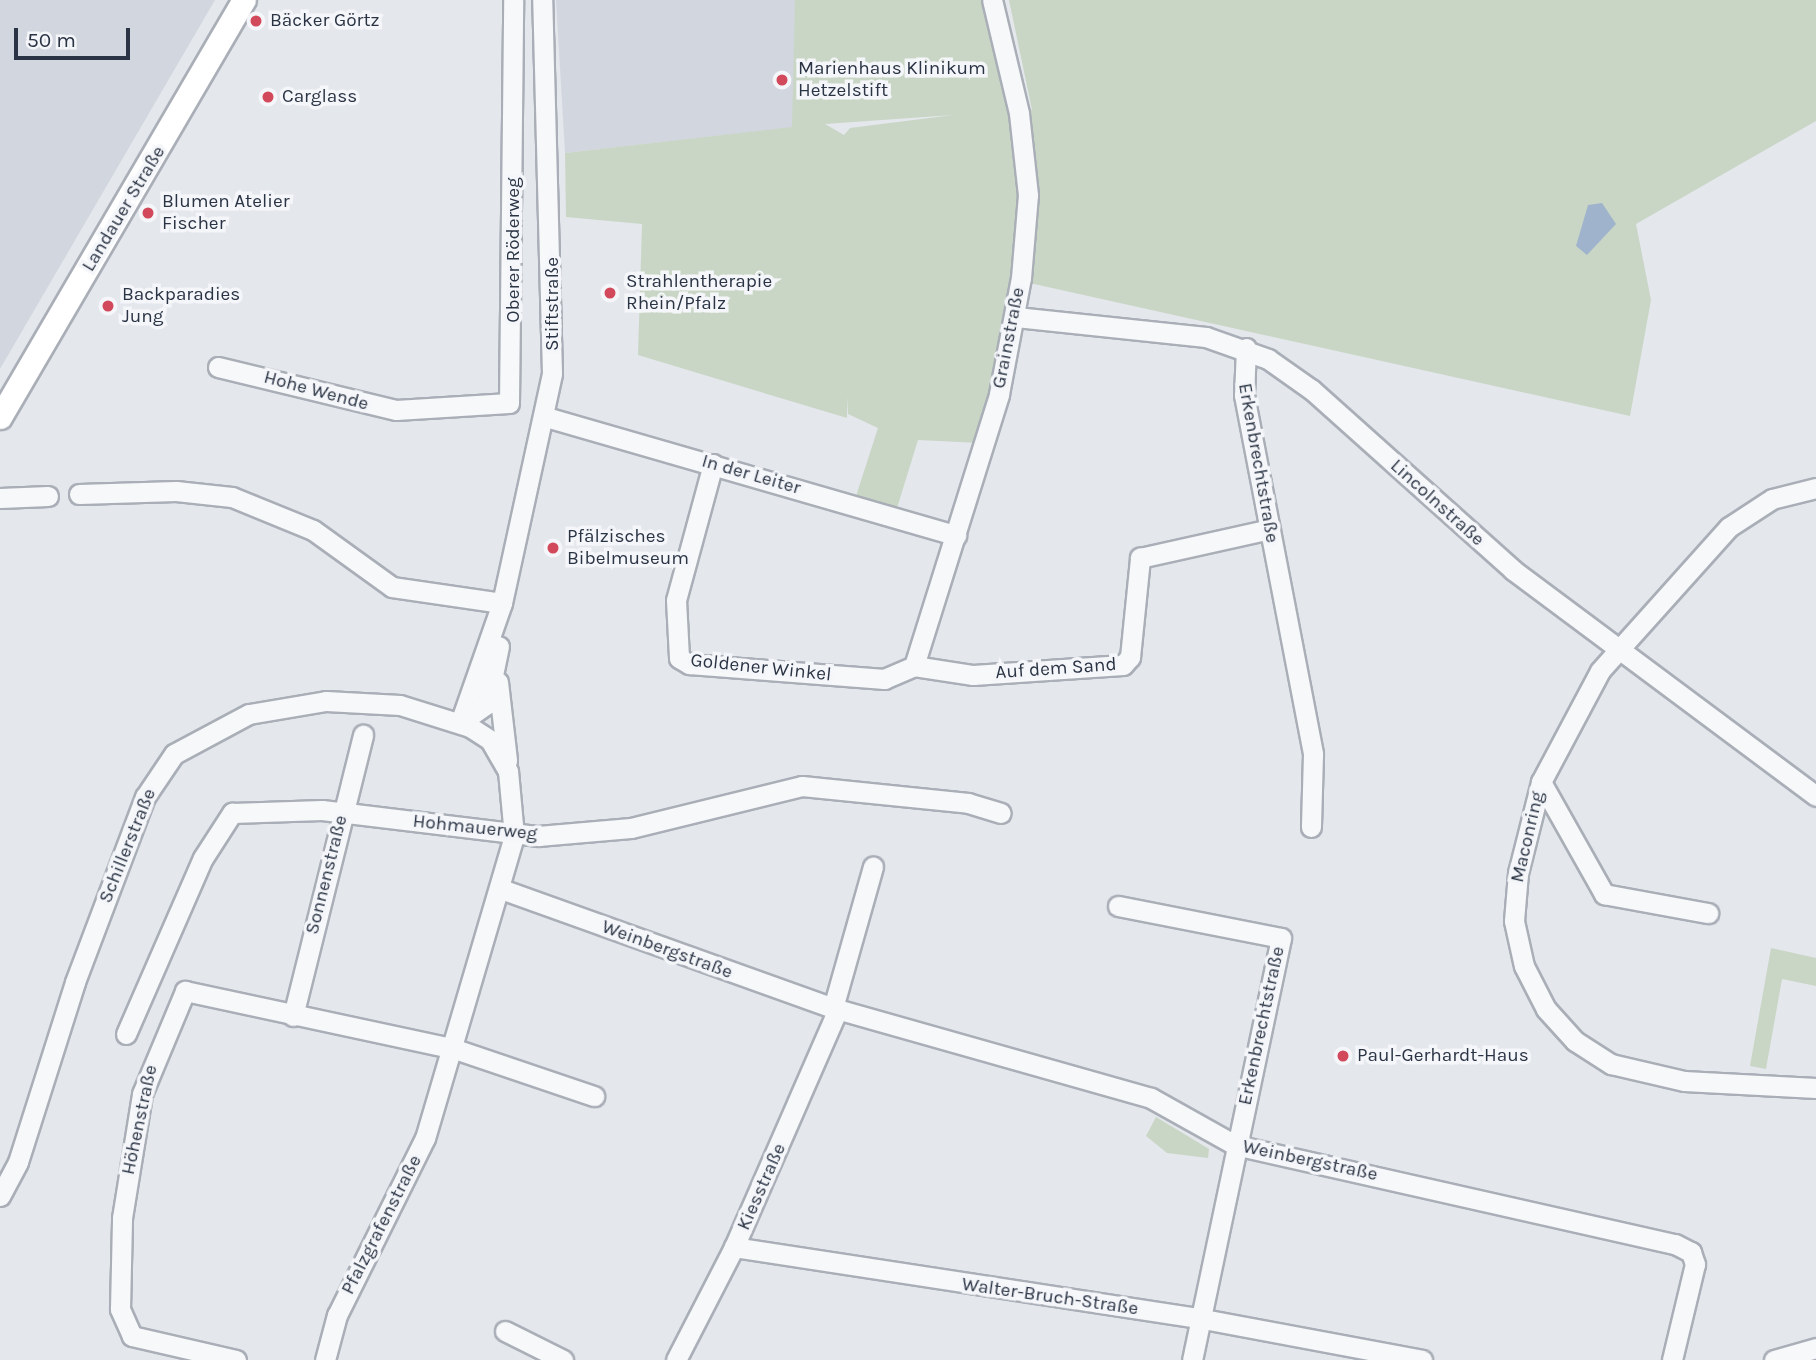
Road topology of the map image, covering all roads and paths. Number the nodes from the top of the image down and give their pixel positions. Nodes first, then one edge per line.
1 (244, 0) edge
2 (513, 0) edge
3 (542, 0) edge
4 (992, 0) edge
5 (1016, 317) junction
6 (1246, 348) junction
7 (218, 367) dead end
8 (415, 411) joint
9 (0, 417) edge
10 (546, 417) junction
11 (713, 464) junction
12 (1816, 488) edge
13 (79, 494) dead end
14 (48, 496) dead end
15 (0, 498) edge
16 (1270, 529) junction
17 (956, 535) junction
18 (502, 603) junction
19 (1616, 649) junction
20 (914, 666) junction
21 (497, 672) junction
22 (460, 723) junction
23 (363, 735) dead end
24 (508, 771) junction
25 (1541, 782) junction
26 (1814, 790) edge
27 (342, 812) junction
28 (1000, 813) dead end
29 (1311, 827) dead end
30 (514, 836) junction
31 (873, 867) dead end
32 (501, 889) junction
33 (1118, 906) dead end
34 (1708, 913) dead end
35 (836, 1008) junction
36 (293, 1016) junction
37 (126, 1034) dead end
38 (454, 1049) junction
39 (1816, 1088) edge
40 (594, 1096) dead end
41 (1234, 1145) junction
42 (0, 1196) edge
43 (734, 1247) junction
44 (1198, 1318) junction
45 (505, 1331) dead end
46 (1816, 1348) edge
47 (1365, 1355) edge
48 (236, 1360) edge
49 (325, 1360) edge
50 (563, 1360) edge
51 (676, 1360) edge
52 (1192, 1360) edge
53 (1422, 1360) edge
54 (1672, 1360) edge
55 (1774, 1360) edge

1 - 9 main road, Landauer Straße
2 - 8 street, Oberer Röderweg
3 - 10 street, Stiftstraße
4 - 5 street, Grainstraße
5 - 6 street, Lincolnstraße
5 - 17 street, Grainstraße
6 - 16 street, Erkenbrechtstraße
6 - 19 street, Lincolnstraße
7 - 8 street, Hohe Wende
10 - 11 street, In der Leiter
10 - 18 street, Stiftstraße
11 - 17 street, In der Leiter
11 - 20 street, Goldener Winkel
12 - 19 street, Maconring
13 - 18 street
14 - 15 street
16 - 20 street, Auf dem Sand
16 - 29 street, Erkenbrechtstraße
17 - 20 street, Grainstraße
18 - 21 street, Stiftstraße
18 - 22 street, Stiftstraße
19 - 25 street, Maconring
19 - 26 street, Lincolnstraße
21 - 22 street, Stiftstraße
21 - 24 street, Stiftstraße
22 - 24 street, Schillerstraße
22 - 42 street, Schillerstraße
23 - 27 street, Sonnenstraße
24 - 30 street, Schillerstraße
25 - 34 street
25 - 39 street, Maconring
27 - 30 street, Hohmauerweg
27 - 36 street, Sonnenstraße
27 - 37 street, Hohmauerweg
28 - 30 street, Hohmauerweg
30 - 32 street, Pfalzgrafenstraße
31 - 35 street
32 - 35 street, Weinbergstraße
32 - 38 street, Pfalzgrafenstraße
33 - 41 street, Erkenbrechtstraße
35 - 41 street, Weinbergstraße
35 - 43 street, Kiesstraße
36 - 38 street, Höhenstraße
36 - 48 street, Höhenstraße
38 - 40 street
38 - 49 street, Pfalzgrafenstraße
41 - 44 street, Erkenbrechtstraße
41 - 54 street, Weinbergstraße
43 - 44 street, Walter-Bruch-Straße
43 - 51 street, Kiesstraße
44 - 47 street, Walter-Bruch-Straße
44 - 52 street, Erkenbrechtstraße
45 - 50 street
46 - 55 street
47 - 53 street, Walter-Bruch-Straße

